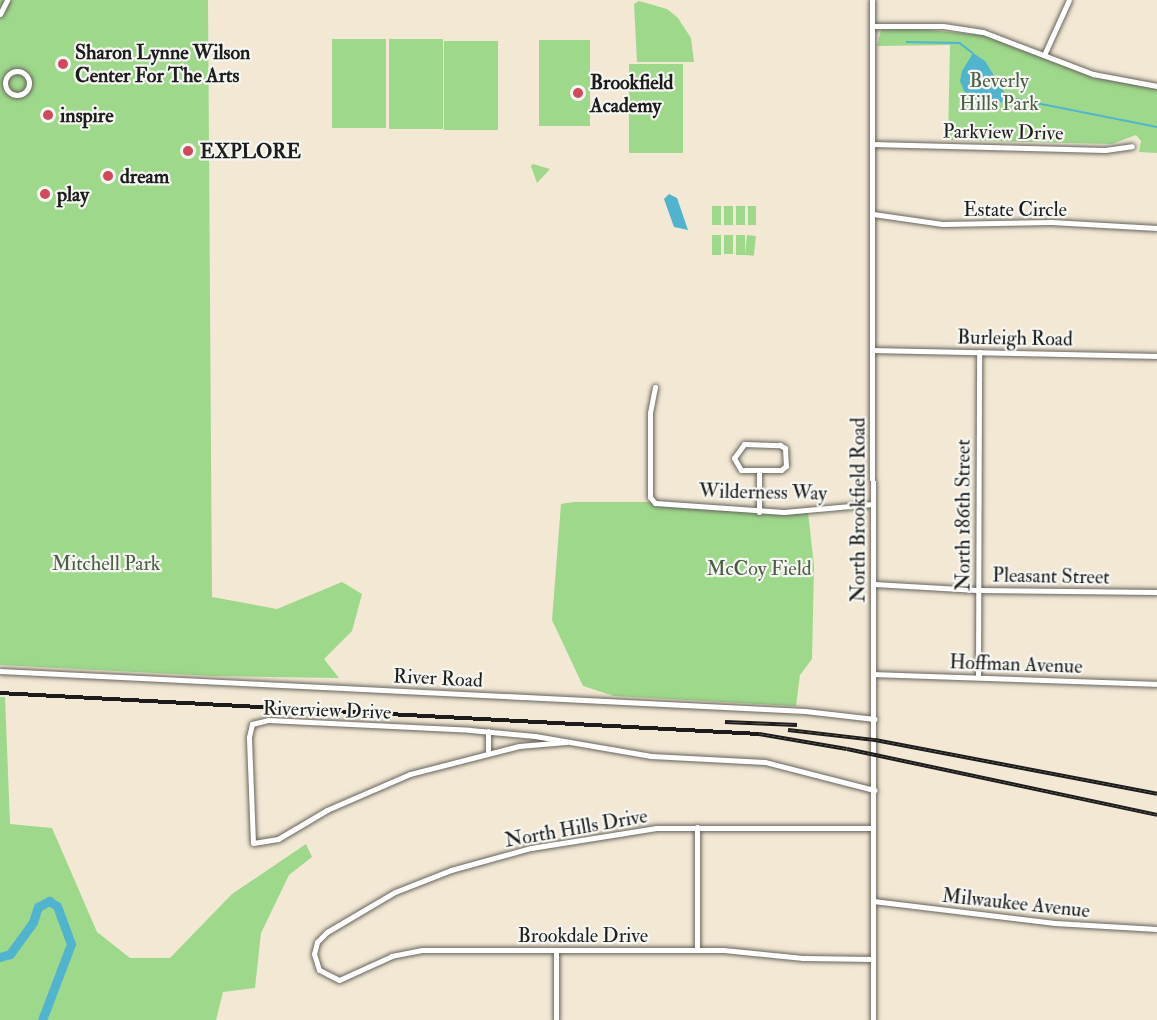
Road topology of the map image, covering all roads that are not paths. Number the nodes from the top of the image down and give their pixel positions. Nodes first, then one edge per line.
1 (7, 0) edge
2 (872, 0) edge
3 (1069, 0) edge
4 (0, 14) edge
5 (873, 26) junction
6 (1044, 55) junction
7 (1157, 86) edge
8 (3, 89) edge
9 (872, 144) junction
10 (1132, 146) dead end
11 (873, 214) junction
12 (1157, 228) edge
13 (873, 350) junction
14 (979, 352) junction
15 (1157, 356) edge
16 (655, 387) dead end
17 (759, 470) junction
18 (873, 504) junction
19 (759, 512) junction
20 (874, 584) junction
21 (977, 590) junction
22 (1157, 592) edge
23 (0, 671) edge
24 (874, 674) junction
25 (978, 677) junction
26 (1157, 684) edge
27 (875, 719) junction
28 (488, 731) junction
29 (566, 742) junction
30 (488, 753) junction
31 (874, 790) junction
32 (697, 827) junction
33 (873, 828) junction
34 (873, 901) junction
35 (1157, 929) edge
36 (556, 950) junction
37 (697, 950) junction
38 (314, 954) joint
39 (873, 959) junction
40 (556, 1020) edge
41 (873, 1020) edge

1 - 4 street
2 - 5 street, North Brookfield Road
3 - 6 street
5 - 6 street
5 - 9 street, North Brookfield Road
6 - 7 street
8 - 8 street
9 - 10 street, Parkview Drive
9 - 11 street, North Brookfield Road
11 - 12 street, Estate Circle
11 - 13 street, North Brookfield Road
13 - 14 street, Burleigh Road
13 - 18 street, North Brookfield Road
14 - 15 street, Burleigh Road
14 - 21 street, North 186th Street
16 - 19 street, Wilderness Way
17 - 17 street
17 - 19 street
18 - 19 street, Wilderness Way
18 - 20 street, North Brookfield Road
20 - 21 street, Pleasant Street
20 - 24 street, North Brookfield Road
21 - 22 street, Pleasant Street
21 - 25 street, North 186th Street
23 - 27 street, River Road
24 - 25 street, Hoffman Avenue
24 - 27 street, North Brookfield Road
25 - 26 street, Hoffman Avenue
27 - 31 street, North Brookfield Road
28 - 29 street, Riverview Drive
28 - 30 street
28 - 30 street, Riverview Drive
29 - 30 street, Riverview Drive
29 - 31 street, Riverview Drive
31 - 33 street, North Brookfield Road
32 - 33 street, North Hills Drive
32 - 37 street
32 - 38 street, North Hills Drive
33 - 34 street, North Brookfield Road
34 - 35 street, Milwaukee Avenue
34 - 39 street, North Brookfield Road
36 - 37 street, Brookdale Drive
36 - 38 street, Brookdale Drive
36 - 40 street
37 - 39 street, Brookdale Drive
39 - 41 street, North Brookfield Road

